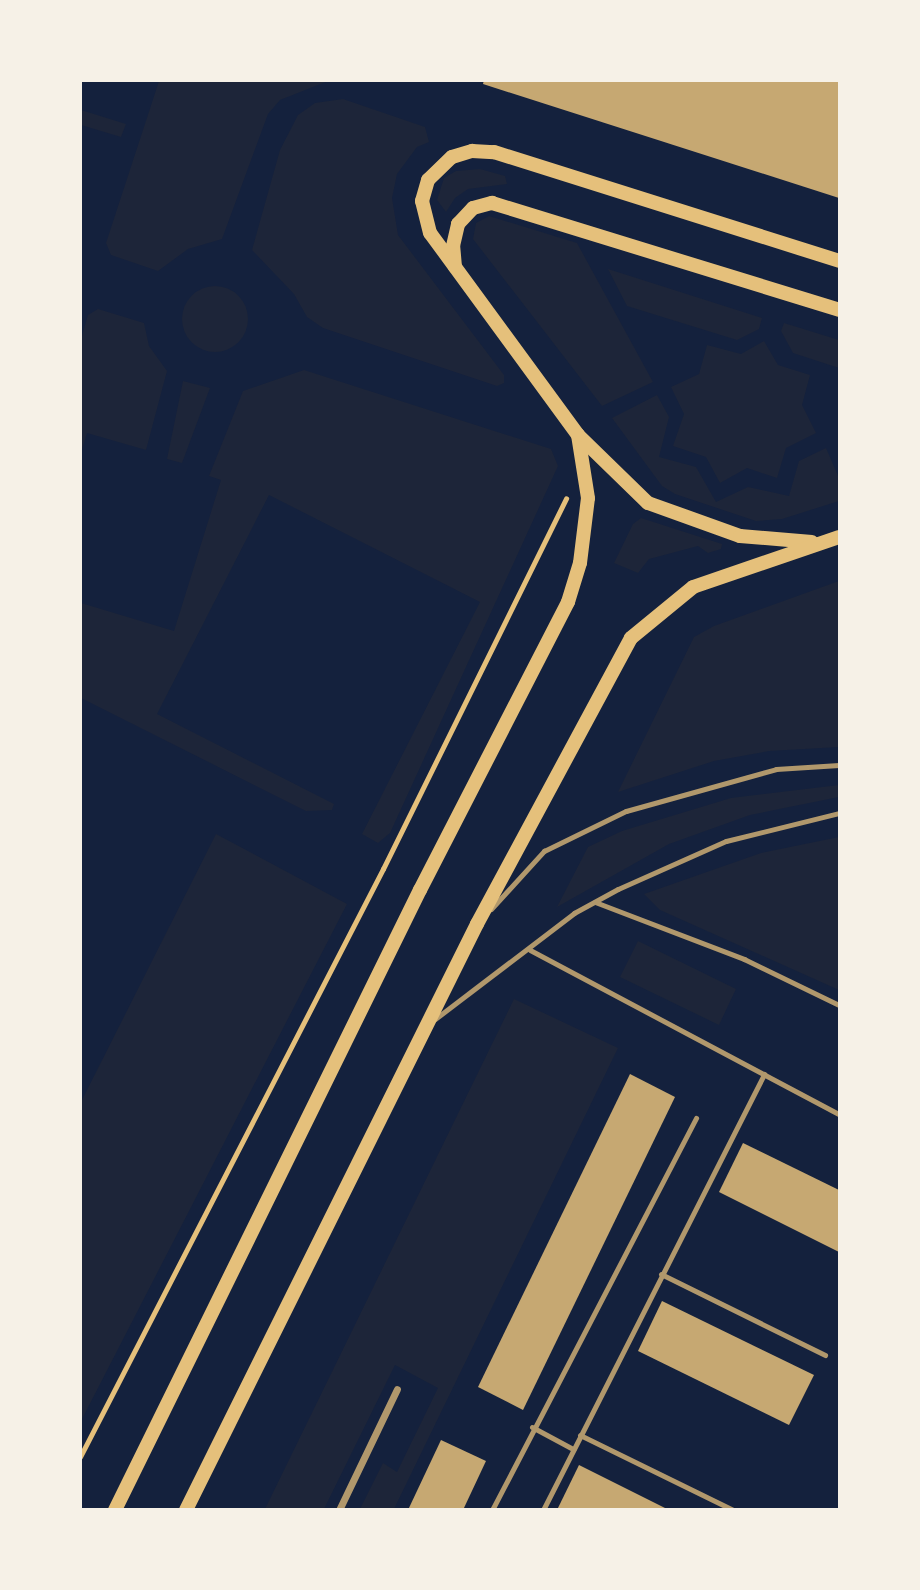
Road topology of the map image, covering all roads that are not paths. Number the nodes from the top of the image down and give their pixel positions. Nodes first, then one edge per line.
1 (839, 261) edge
2 (456, 271) junction
3 (839, 310) edge
4 (578, 435) junction
5 (839, 537) edge
6 (819, 543) junction
7 (839, 765) edge
8 (839, 813) edge
9 (595, 902) junction
10 (477, 924) junction
11 (530, 950) junction
12 (839, 1005) edge
13 (427, 1026) junction
14 (764, 1074) junction
15 (839, 1114) edge
16 (696, 1118) dead end
17 (661, 1274) junction
18 (825, 1355) dead end
19 (397, 1389) dead end
20 (533, 1427) junction
21 (580, 1435) junction
22 (573, 1449) junction
23 (115, 1510) edge
24 (186, 1510) edge
25 (339, 1510) edge
26 (492, 1510) edge
27 (543, 1510) edge
28 (733, 1510) edge

1 - 2 main road
2 - 3 main road
2 - 4 main road
4 - 6 main road
4 - 23 main road
5 - 6 main road
6 - 10 main road
7 - 10 lane
8 - 9 lane
9 - 11 lane
9 - 12 lane
10 - 13 main road
11 - 13 lane
11 - 14 lane
13 - 24 main road
14 - 15 lane
14 - 17 lane
16 - 20 lane
17 - 18 lane
17 - 21 lane
19 - 25 street
20 - 22 lane
20 - 26 lane
21 - 22 lane
21 - 28 lane
22 - 27 lane

